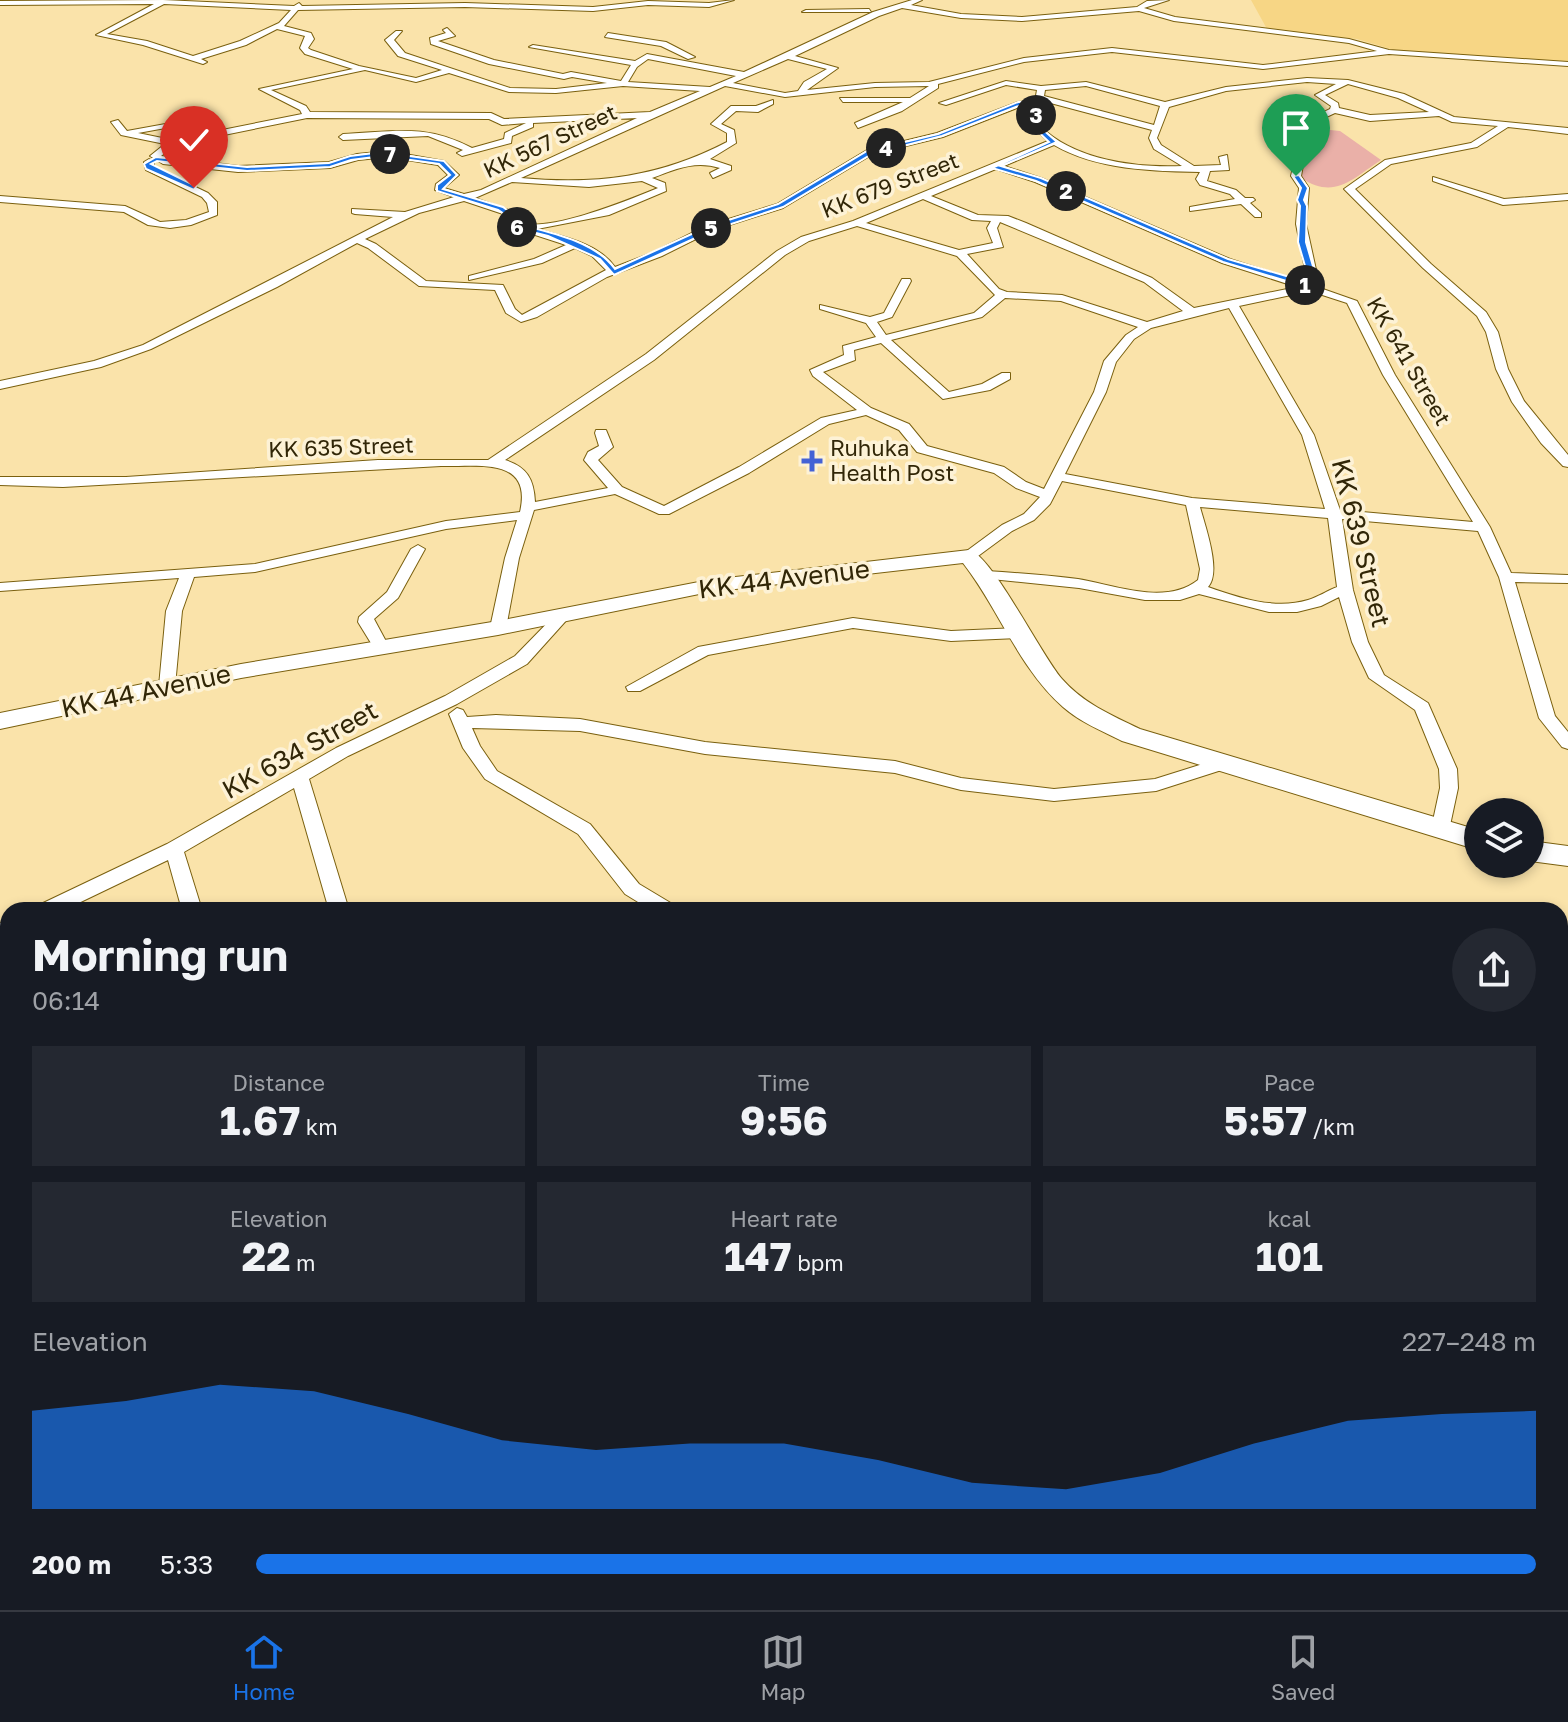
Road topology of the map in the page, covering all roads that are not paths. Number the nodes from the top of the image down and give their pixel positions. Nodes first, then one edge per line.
1 (137, 0) edge
2 (731, 0) edge
3 (919, 0) edge
4 (1166, 0) edge
5 (302, 1) edge
6 (846, 1) edge
7 (163, 2) edge
8 (0, 3) edge
9 (902, 6) junction
10 (294, 8) junction
11 (1139, 9) junction
12 (840, 11) junction
13 (806, 12) dead end
14 (873, 13) junction
15 (278, 25) junction
16 (447, 30) dead end
17 (399, 33) dead end
18 (608, 35) dead end
19 (533, 47) dead end
20 (595, 51) dead end
21 (1389, 52) junction
22 (647, 56) junction
23 (786, 56) junction
24 (192, 59) junction
25 (203, 62) dead end
26 (637, 64) junction
27 (688, 64) junction
28 (1568, 64) edge
29 (362, 67) junction
30 (447, 71) junction
31 (745, 75) junction
32 (1037, 76) dead end
33 (1348, 82) junction
34 (941, 83) junction
35 (623, 84) junction
36 (726, 84) junction
37 (1086, 84) junction
38 (711, 89) junction
39 (843, 90) junction
40 (799, 95) junction
41 (768, 97) junction
42 (1039, 99) junction
43 (908, 100) junction
44 (943, 103) dead end
45 (1165, 105) junction
46 (781, 106) dead end
47 (1334, 110) junction
48 (1064, 112) dead end
49 (1438, 114) junction
50 (307, 115) junction
51 (650, 115) junction
52 (538, 121) junction
53 (115, 122) dead end
54 (168, 125) dead end
55 (858, 125) dead end
56 (1505, 126) junction
57 (1156, 128) junction
58 (1568, 131) edge
59 (124, 133) junction
60 (343, 137) dead end
61 (1054, 142) junction
62 (172, 143) junction
63 (470, 150) junction
64 (1224, 157) dead end
65 (156, 159) junction
66 (703, 161) junction
67 (441, 163) junction
68 (995, 166) junction
69 (1189, 169) junction
70 (1206, 170) junction
71 (713, 175) dead end
72 (644, 178) junction
73 (512, 179) junction
74 (1436, 179) dead end
75 (926, 197) junction
76 (1568, 197) edge
77 (462, 198) junction
78 (0, 199) edge
79 (1251, 200) junction
80 (1193, 209) dead end
81 (355, 211) dead end
82 (407, 215) junction
83 (1258, 215) dead end
84 (997, 219) junction
85 (857, 223) junction
86 (523, 229) junction
87 (358, 240) junction
88 (573, 245) junction
89 (961, 254) junction
90 (614, 273) junction
91 (906, 281) dead end
92 (443, 285) junction
93 (1315, 287) junction
94 (1003, 294) junction
95 (1232, 303) junction
96 (824, 307) dead end
97 (1192, 312) junction
98 (870, 321) junction
99 (1147, 326) junction
100 (883, 339) junction
101 (1006, 376) dead end
102 (0, 385) edge
103 (867, 411) junction
104 (601, 433) dead end
105 (1568, 463) edge
106 (490, 464) junction
107 (1060, 477) junction
108 (0, 481) edge
109 (617, 490) junction
110 (1049, 495) junction
111 (1192, 502) junction
112 (528, 511) junction
113 (1334, 514) junction
114 (1483, 527) junction
115 (418, 549) dead end
116 (969, 556) junction
117 (188, 574) junction
118 (986, 575) junction
119 (1506, 577) junction
120 (1568, 579) edge
121 (0, 587) edge
122 (1199, 589) junction
123 (1345, 590) junction
124 (564, 614) junction
125 (498, 628) junction
126 (1019, 633) junction
127 (380, 645) junction
128 (167, 686) junction
129 (634, 687) dead end
130 (451, 700) junction
131 (0, 721) edge
132 (461, 723) junction
133 (1568, 743) edge
134 (1225, 763) junction
135 (300, 777) junction
136 (1440, 830) junction
137 (1464, 836) edge
138 (174, 849) junction
139 (1544, 853) edge
140 (1568, 856) edge
141 (63, 902) edge
142 (190, 902) edge
143 (337, 902) edge
144 (654, 902) edge

1 - 7 street
1 - 8 street
2 - 10 street
3 - 9 street, KK 567 Street
4 - 11 street
5 - 10 street
6 - 12 street
6 - 14 street
7 - 10 street
7 - 24 street
9 - 11 street
9 - 14 street, KK 567 Street
10 - 15 street
11 - 21 street
12 - 13 street
12 - 14 street
14 - 23 street, KK 567 Street
15 - 24 street
15 - 29 street
16 - 35 street
17 - 30 street
18 - 27 street
19 - 26 street
20 - 22 street
21 - 28 street
21 - 34 street
22 - 26 street
22 - 27 street
23 - 31 street, KK 567 Street
23 - 40 street
24 - 25 street
26 - 35 street
27 - 31 street
29 - 30 street
29 - 50 street
30 - 35 street
31 - 36 street, KK 567 Street
32 - 37 street
33 - 45 street
33 - 47 street
33 - 49 street
34 - 39 street
34 - 43 street
35 - 38 street
36 - 38 street, KK 567 Street
36 - 41 street
37 - 42 street
37 - 45 street
38 - 51 street, KK 567 Street
39 - 40 street
39 - 43 street
40 - 41 street
41 - 46 street
41 - 66 street
42 - 44 street
42 - 48 street
42 - 57 street
42 - 61 street
42 - 90 street
43 - 55 street
45 - 57 street
47 - 49 street
47 - 93 street
49 - 56 street
50 - 52 street
50 - 62 street
51 - 52 street
51 - 73 street, KK 567 Street
52 - 63 street
53 - 59 street
54 - 59 street
56 - 58 street
56 - 105 street
57 - 69 street
59 - 62 street
60 - 63 street
61 - 68 street, KK 679 Street
61 - 69 street
62 - 65 street
63 - 67 street
64 - 70 street
65 - 67 street
65 - 78 street
66 - 71 street
66 - 72 street
67 - 77 street
68 - 75 street, KK 679 Street
68 - 93 street, KK 641 Street
69 - 70 street
70 - 79 street
72 - 73 street
72 - 86 street
73 - 77 street, KK 567 Street
74 - 76 street
75 - 84 street
75 - 85 street, KK 679 Street
77 - 82 street, KK 567 Street
77 - 86 street
79 - 80 street
79 - 83 street
81 - 82 street
82 - 87 street, KK 567 Street
84 - 89 street
84 - 97 street
85 - 89 street
85 - 106 street, KK 679 Street
86 - 88 street
87 - 92 street
87 - 102 street, KK 567 Street
88 - 90 street
88 - 92 street
89 - 94 street
90 - 92 street
91 - 98 street
93 - 95 street
93 - 114 street, KK 641 Street
94 - 99 street
94 - 100 street
95 - 97 street
95 - 113 street, KK 639 Street
96 - 98 street
97 - 99 street
98 - 100 street
99 - 107 street
100 - 101 street
100 - 103 street
103 - 109 street
103 - 110 street
104 - 109 street
106 - 108 street, KK 635 Street
106 - 112 street, KK 635 Street
107 - 110 street
107 - 111 street
109 - 112 street
110 - 116 street
111 - 113 street
111 - 122 street
112 - 117 street
112 - 125 street
113 - 114 street
113 - 123 street, KK 639 Street
114 - 119 street, KK 641 Street
115 - 127 street
116 - 118 main road
116 - 124 main road, KK 44 Avenue
117 - 121 street
117 - 128 street
118 - 122 street
118 - 126 main road
119 - 120 street
119 - 133 street, KK 641 Street
122 - 123 street
123 - 136 street, KK 639 Street
124 - 125 main road, KK 44 Avenue
124 - 130 street, KK 634 Street
125 - 127 main road, KK 44 Avenue
126 - 129 street
126 - 134 main road
127 - 128 main road, KK 44 Avenue
128 - 131 main road, KK 44 Avenue
130 - 132 street
130 - 135 street, KK 634 Street
132 - 134 street
132 - 144 street
134 - 136 main road
135 - 138 street, KK 634 Street
135 - 143 street
136 - 137 main road
138 - 141 street, KK 634 Street
138 - 142 street
139 - 140 main road

